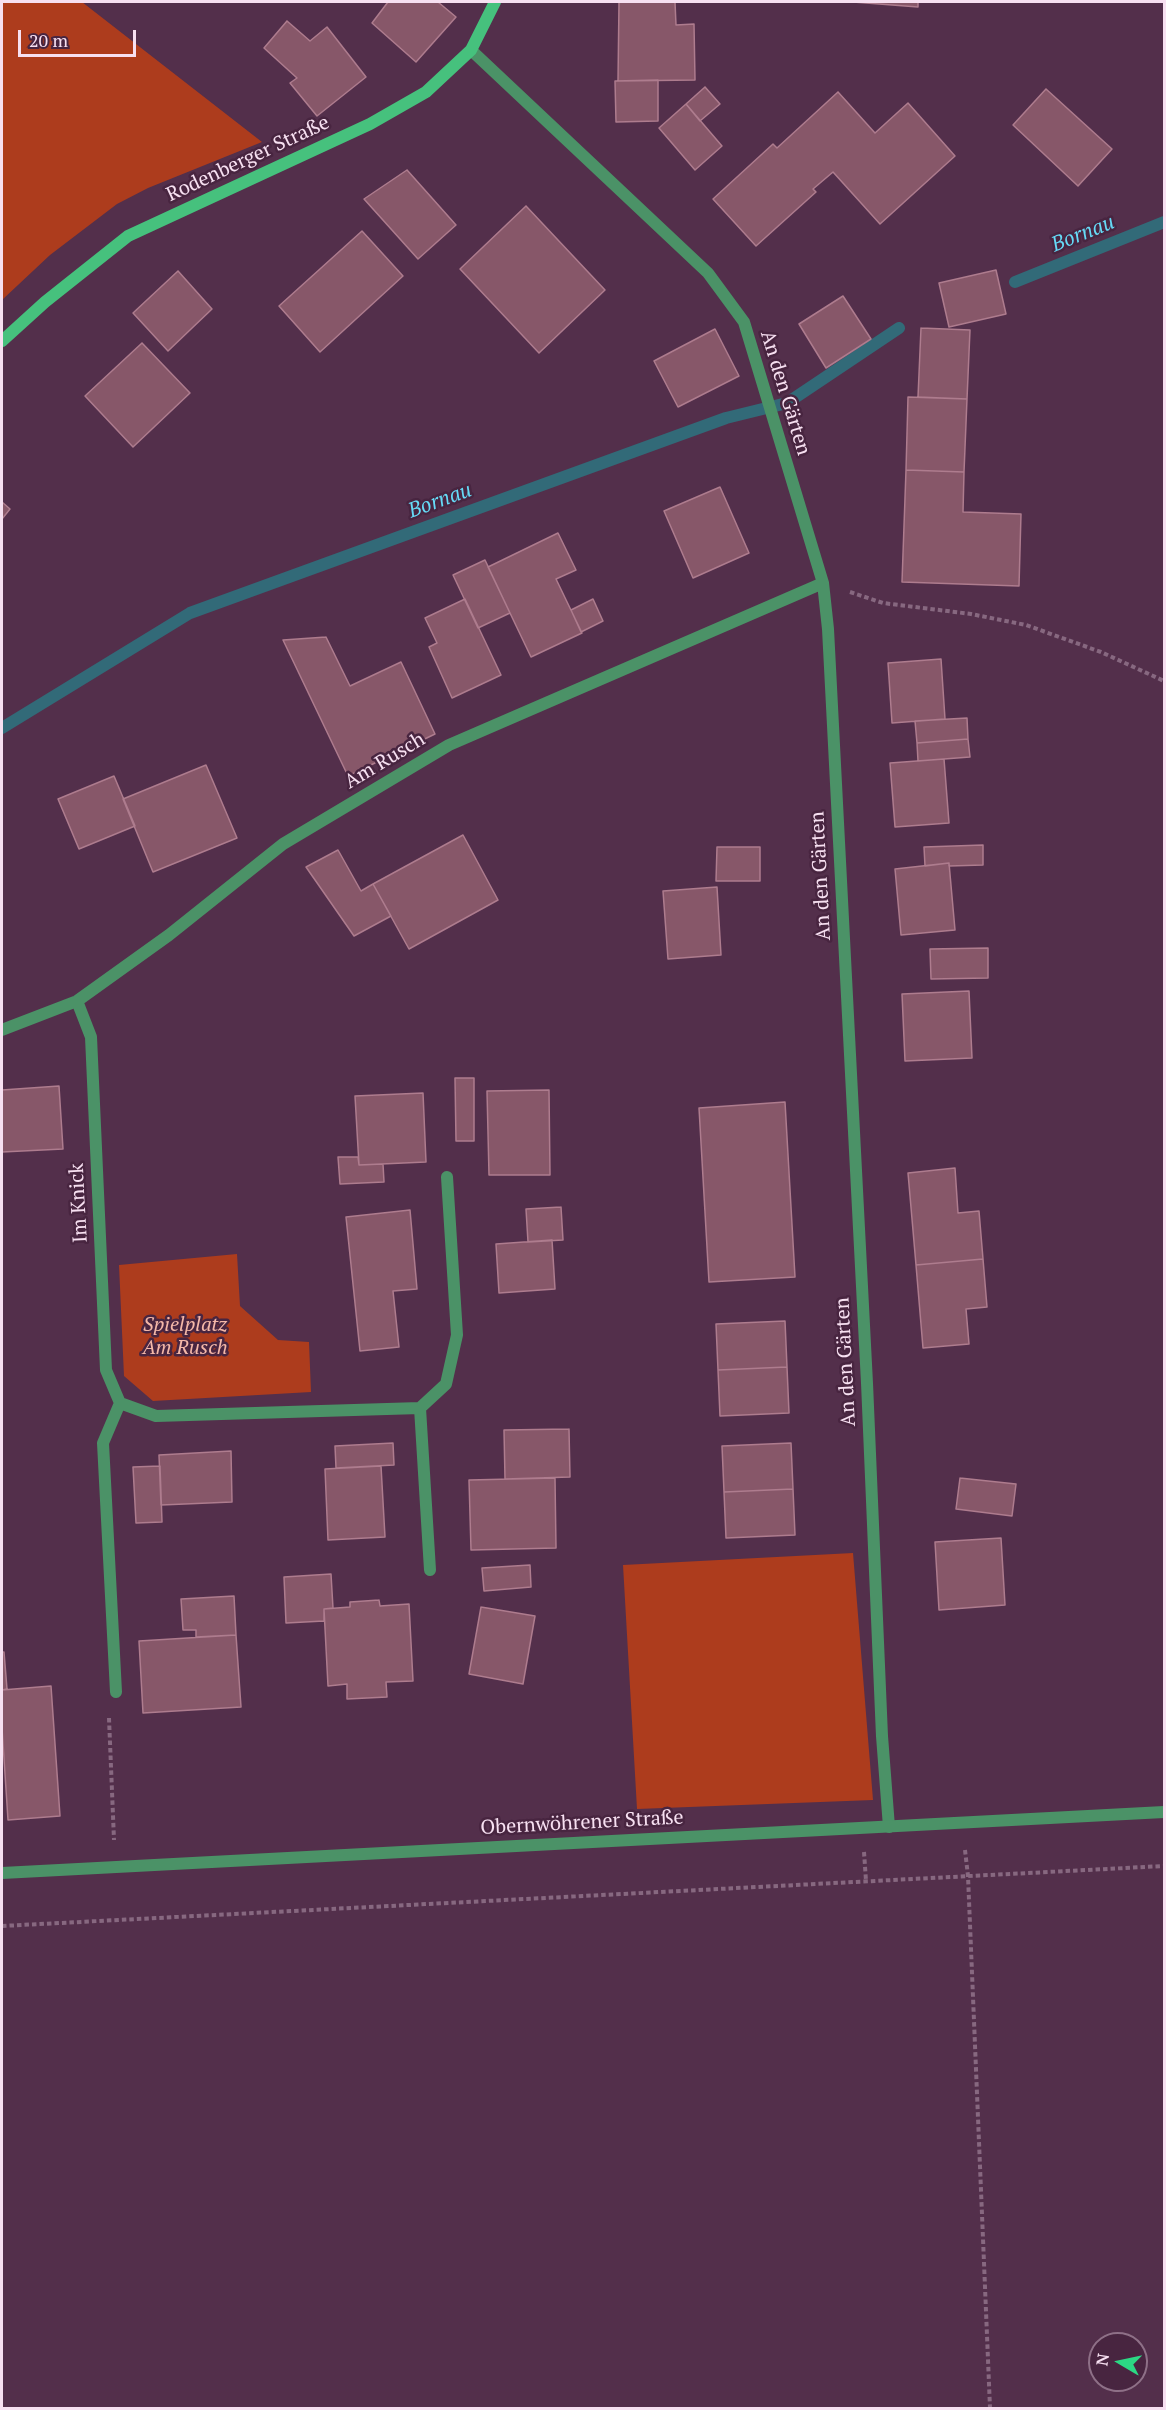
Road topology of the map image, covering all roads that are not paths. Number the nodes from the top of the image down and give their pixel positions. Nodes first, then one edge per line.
1 (495, 2) edge
2 (471, 50) junction
3 (2, 341) edge
4 (823, 583) junction
5 (77, 1001) junction
6 (2, 1030) edge
7 (447, 1177) dead end
8 (120, 1403) junction
9 (420, 1408) junction
10 (430, 1570) dead end
11 (116, 1692) road end
12 (1164, 1812) edge
13 (889, 1827) junction
14 (2, 1873) edge

1 - 2 main road, Rodenberger Straße
2 - 3 main road, Rodenberger Straße
2 - 4 street, An den Gärten
4 - 5 street, Am Rusch
4 - 13 street, An den Gärten
5 - 6 street, Am Rusch
5 - 8 street, Im Knick
7 - 9 street
8 - 9 street
8 - 11 street
9 - 10 street
12 - 13 street, Obernwöhrener Straße
13 - 14 street, Obernwöhrener Straße

